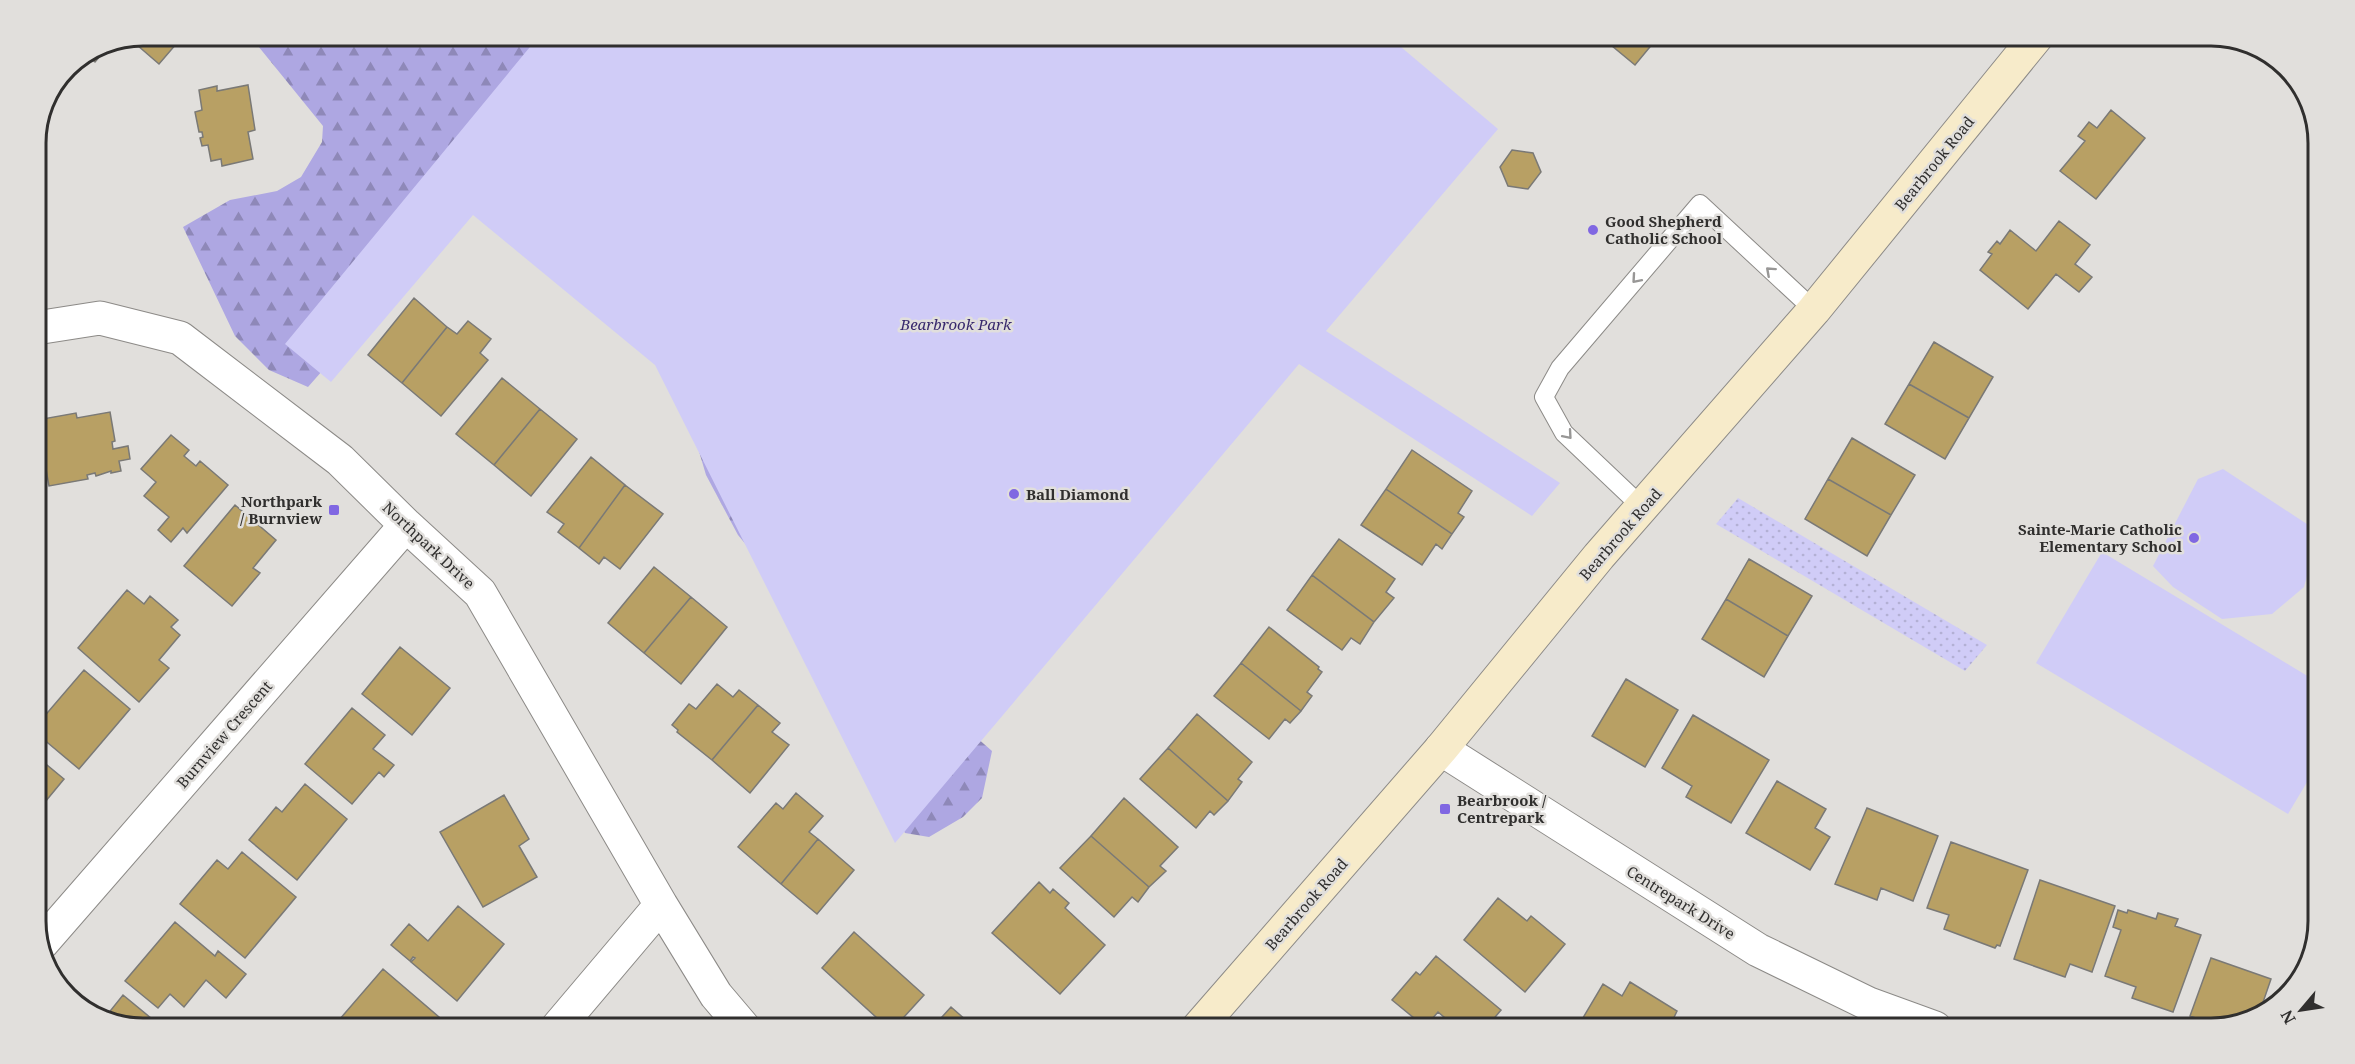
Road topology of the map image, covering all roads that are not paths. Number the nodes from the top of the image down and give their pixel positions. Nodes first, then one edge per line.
1 (2029, 46) edge
2 (1814, 310) junction
3 (47, 326) edge
4 (1642, 507) junction
5 (406, 525) junction
6 (1441, 749) junction
7 (661, 904) junction
8 (48, 936) edge
9 (565, 1018) edge
10 (736, 1018) edge
11 (1207, 1018) edge
12 (1908, 1018) edge

1 - 2 street, Bearbrook Road
2 - 4 street, Bearbrook Road
2 -> 4 lane
3 - 5 street, Northpark Drive
4 - 6 street, Bearbrook Road
5 - 7 street, Northpark Drive
5 - 8 street, Burnview Crescent
6 - 11 street, Bearbrook Road
6 - 12 street, Centrepark Drive
7 - 9 street
7 - 10 street, Northpark Drive

